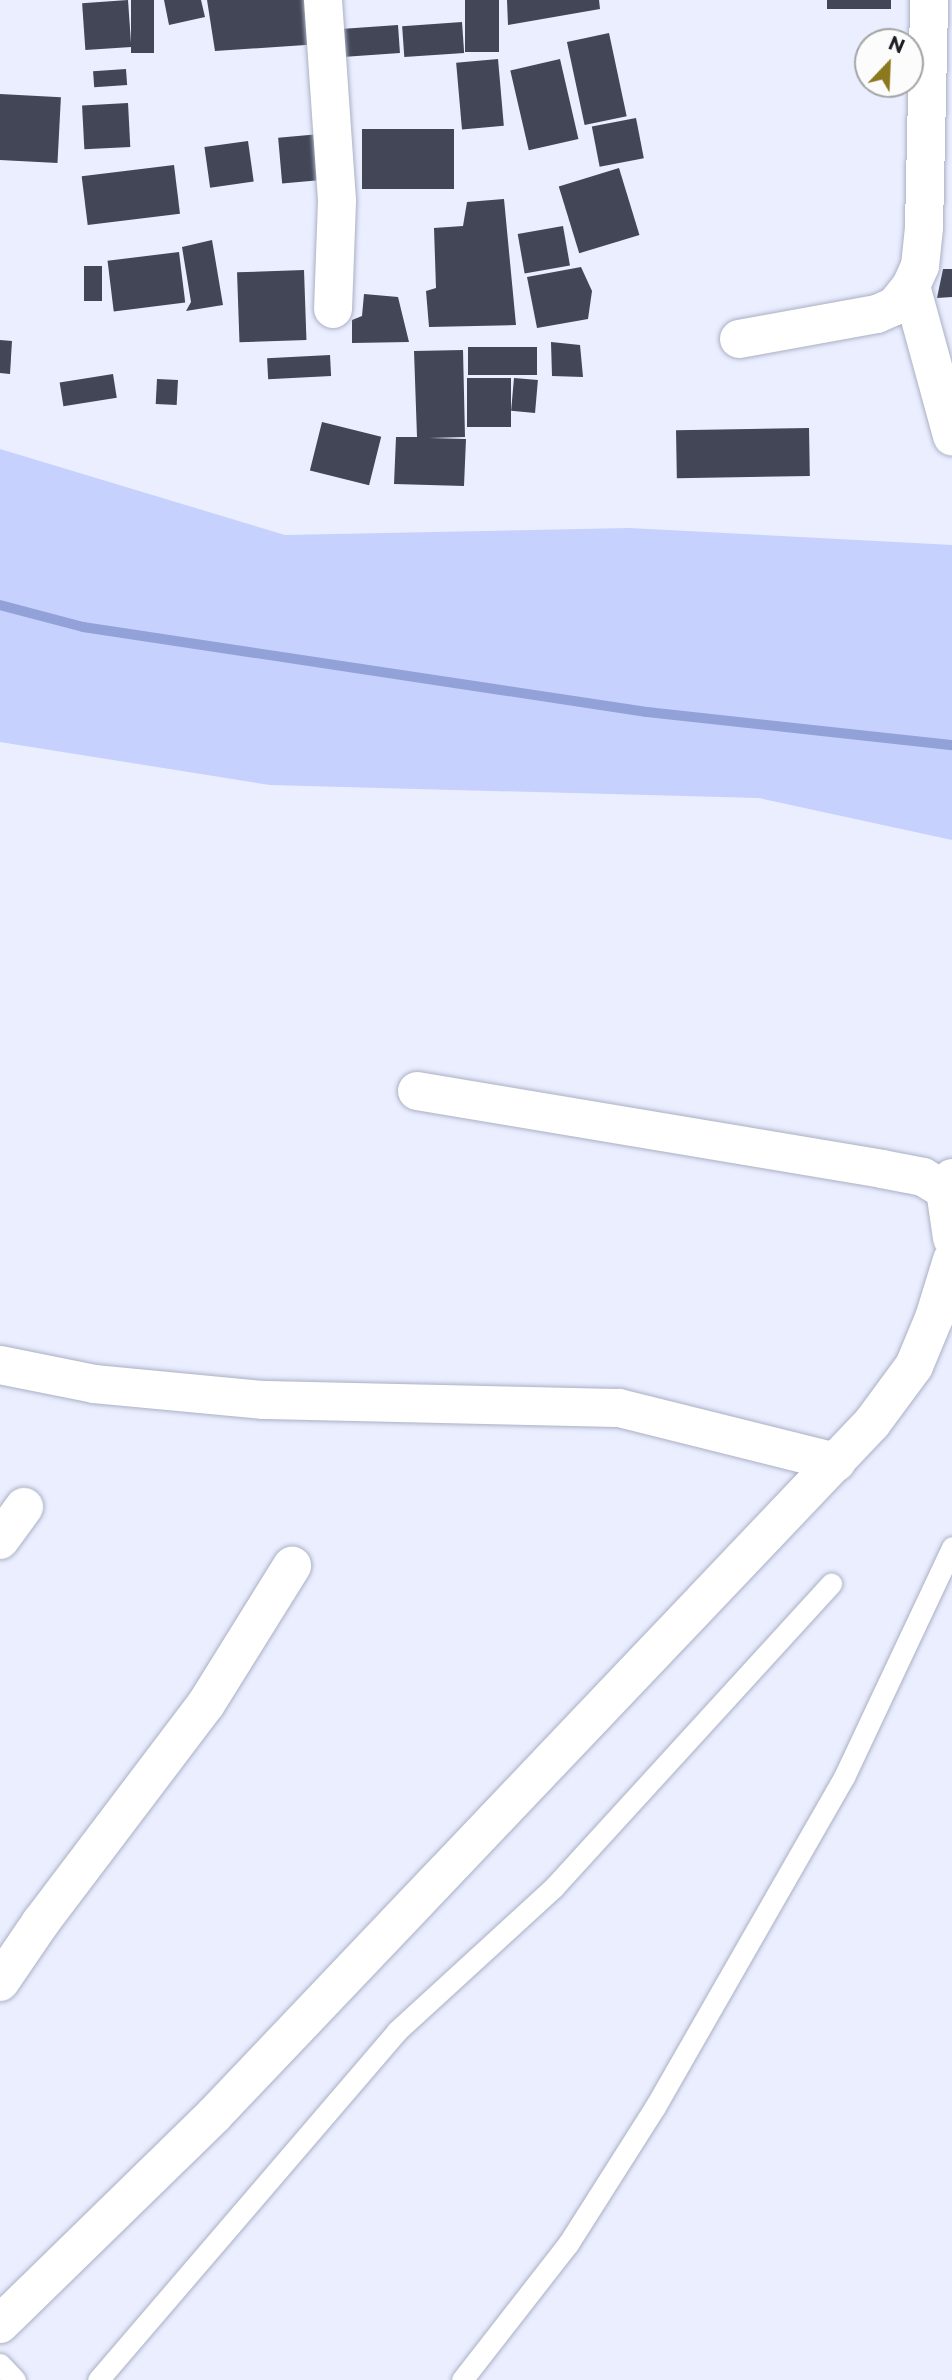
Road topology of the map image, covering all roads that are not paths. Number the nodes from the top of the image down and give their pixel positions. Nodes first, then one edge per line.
1 (323, 0) edge
2 (929, 0) edge
3 (940, 92) edge
4 (911, 286) junction
5 (333, 309) dead end
6 (739, 339) dead end
7 (952, 436) edge
8 (417, 1091) dead end
9 (948, 1184) edge
10 (952, 1238) edge
11 (952, 1260) edge
12 (0, 1365) edge
13 (836, 1462) junction
14 (24, 1507) dead end
15 (0, 1540) edge
16 (952, 1547) edge
17 (292, 1566) dead end
18 (831, 1584) dead end
19 (0, 1982) edge
20 (0, 2324) edge
21 (0, 2364) edge
22 (15, 2380) edge
23 (98, 2380) edge
24 (462, 2380) edge

1 - 5 street
2 - 3 street
3 - 4 street
4 - 6 street
4 - 7 street
8 - 9 street
9 - 10 street
11 - 13 street
12 - 13 street
13 - 20 street
14 - 15 street
16 - 24 lane
17 - 19 street
18 - 23 lane
21 - 22 lane

